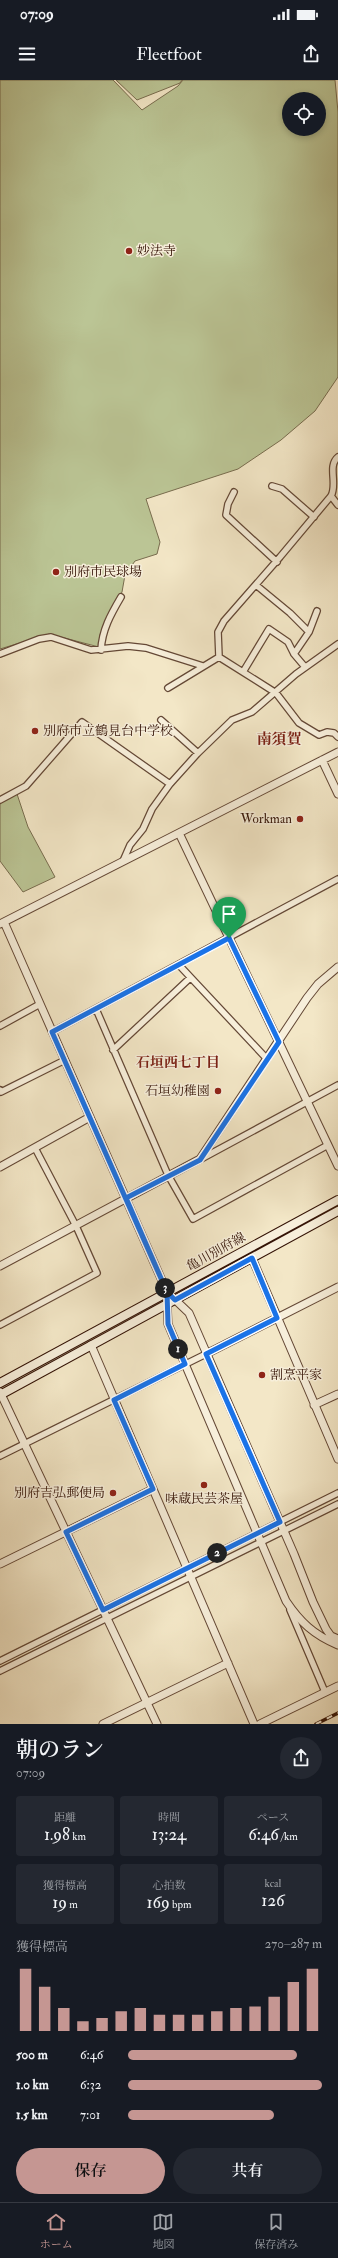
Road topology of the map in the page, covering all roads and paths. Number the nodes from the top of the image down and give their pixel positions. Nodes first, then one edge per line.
1 (338, 457) edge
2 (272, 486) dead end
3 (234, 492) dead end
4 (331, 496) junction
5 (338, 505) edge
6 (314, 516) junction
7 (276, 562) junction
8 (256, 585) junction
9 (122, 597) dead end
10 (317, 611) dead end
11 (309, 632) junction
12 (338, 644) edge
13 (101, 650) junction
14 (0, 654) edge
15 (294, 654) junction
16 (219, 657) junction
17 (203, 666) junction
18 (305, 667) junction
19 (243, 672) junction
20 (168, 688) dead end
21 (276, 693) junction
22 (161, 720) dead end
23 (338, 737) edge
24 (338, 752) edge
25 (198, 753) junction
26 (322, 760) junction
27 (170, 784) junction
28 (338, 794) edge
29 (0, 800) edge
30 (180, 833) junction
31 (123, 861) junction
32 (338, 879) edge
33 (2, 923) edge
34 (229, 938) junction
35 (179, 965) junction
36 (338, 967) edge
37 (190, 978) junction
38 (40, 1004) junction
39 (96, 1008) junction
40 (0, 1026) edge
41 (52, 1032) junction
42 (279, 1042) junction
43 (113, 1050) junction
44 (267, 1059) junction
45 (65, 1060) junction
46 (338, 1085) edge
47 (0, 1090) edge
48 (308, 1102) junction
49 (90, 1117) junction
50 (328, 1145) junction
51 (35, 1148) junction
52 (200, 1160) junction
53 (338, 1166) edge
54 (0, 1167) edge
55 (168, 1175) junction
56 (126, 1198) junction
57 (338, 1200) edge
58 (338, 1211) edge
59 (76, 1226) junction
60 (252, 1258) junction
61 (0, 1266) edge
62 (338, 1288) edge
63 (167, 1292) junction
64 (171, 1302) junction
65 (277, 1318) junction
66 (0, 1325) edge
67 (91, 1345) junction
68 (206, 1354) junction
69 (185, 1364) junction
70 (0, 1383) edge
71 (0, 1393) edge
72 (338, 1394) edge
73 (114, 1400) junction
74 (314, 1405) junction
75 (24, 1444) junction
76 (0, 1456) edge
77 (338, 1459) edge
78 (153, 1489) junction
79 (338, 1493) edge
80 (338, 1504) edge
81 (280, 1522) junction
82 (284, 1531) junction
83 (66, 1532) junction
84 (258, 1533) junction
85 (262, 1542) junction
86 (0, 1564) edge
87 (187, 1568) junction
88 (191, 1577) junction
89 (286, 1600) junction
90 (103, 1610) junction
91 (108, 1618) junction
92 (338, 1639) edge
93 (338, 1646) edge
94 (0, 1661) edge
95 (228, 1663) junction
96 (0, 1671) edge
97 (338, 1686) edge
98 (325, 1692) junction
99 (147, 1702) junction
100 (103, 1724) edge
101 (158, 1724) edge
102 (254, 1724) edge
103 (260, 1724) edge

1 - 4 street
2 - 6 street
3 - 7 street
4 - 5 street
4 - 6 street
6 - 7 street
7 - 8 street
8 - 11 street
8 - 16 street
9 - 13 street
10 - 11 street
11 - 15 street
12 - 18 street
13 - 14 street
13 - 17 street
15 - 18 street
15 - 19 street
16 - 17 street
16 - 19 street
17 - 20 street
18 - 21 street
19 - 21 street
21 - 23 street
21 - 25 street
22 - 25 street
24 - 26 street
25 - 27 street
26 - 28 street
26 - 30 street
27 - 29 street
27 - 31 street
30 - 31 street
30 - 34 street
31 - 33 street
32 - 34 street
33 - 38 street
34 - 35 street
34 - 42 street
35 - 37 street
35 - 39 street
36 - 42 street
37 - 43 street
37 - 44 street
38 - 40 street
38 - 41 street
39 - 41 street
39 - 43 street
41 - 45 street
42 - 44 street
42 - 48 street
43 - 55 street
44 - 52 street
45 - 47 street
45 - 49 street
46 - 48 street
48 - 50 street
48 - 52 street
49 - 51 street
49 - 56 street
50 - 53 street
50 - 55 street
51 - 54 street
51 - 59 street
52 - 55 street
55 - 56 street
56 - 59 street
56 - 63 street
57 - 63 main road, 亀川別府線
58 - 60 main road, 亀川別府線
59 - 61 street
59 - 66 street
60 - 64 main road, 亀川別府線
60 - 65 street
62 - 65 street
63 - 64 street
63 - 70 main road, 亀川別府線
64 - 67 main road, 亀川別府線
64 - 68 street
64 - 69 street
65 - 68 street
65 - 74 street
67 - 71 main road, 亀川別府線
67 - 73 street
68 - 69 street
68 - 81 street
69 - 73 street
69 - 84 street
71 - 75 street
72 - 74 street
73 - 75 street
73 - 78 street
74 - 77 street
75 - 76 street
75 - 83 street
78 - 83 street
78 - 87 street
79 - 81 street
80 - 82 street
81 - 82 street
81 - 84 street
82 - 85 street
82 - 92 street
83 - 86 street
83 - 90 street
84 - 85 street
84 - 87 street
85 - 88 street
85 - 89 street
87 - 88 street
87 - 90 street
88 - 91 street
88 - 95 street
89 - 93 street
89 - 98 street
90 - 91 street
90 - 94 street
91 - 96 street
91 - 99 street
95 - 99 street
95 - 102 street
97 - 98 street
98 - 103 street
99 - 100 street
99 - 101 street

